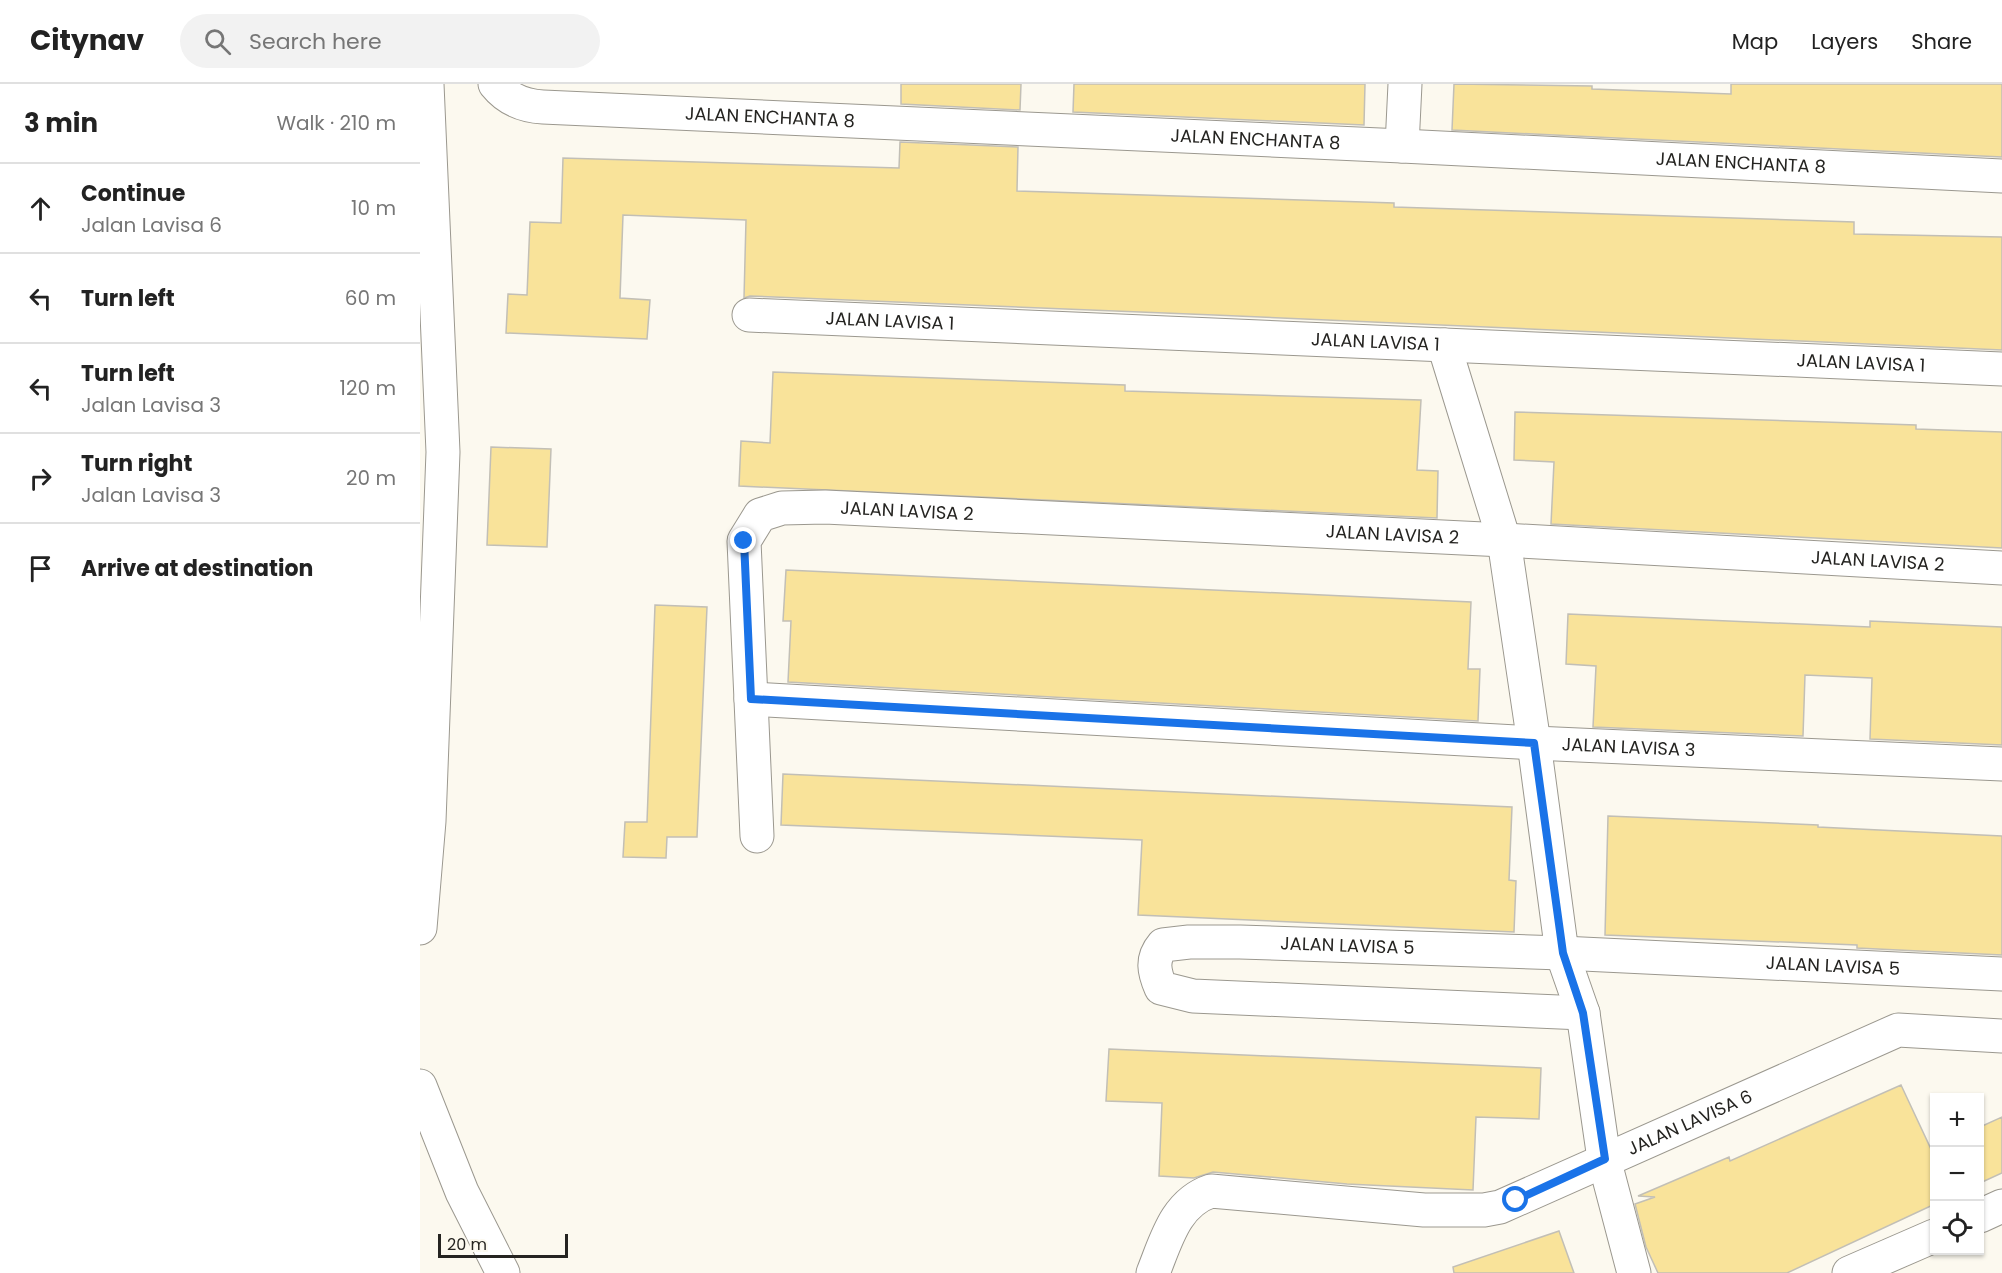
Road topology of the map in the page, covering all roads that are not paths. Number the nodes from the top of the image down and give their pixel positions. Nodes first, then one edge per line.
1 (427, 84) edge
2 (1405, 84) edge
3 (503, 91) edge
4 (1402, 146) junction
5 (2002, 176) edge
6 (749, 315) dead end
7 (1444, 345) junction
8 (2002, 369) edge
9 (1504, 540) junction
10 (2002, 568) edge
11 (751, 699) junction
12 (1534, 743) junction
13 (2002, 764) edge
14 (757, 836) dead end
15 (420, 928) edge
16 (1563, 953) junction
17 (2002, 974) edge
18 (1583, 1013) junction
19 (2002, 1036) edge
20 (420, 1086) edge
21 (1605, 1159) junction
22 (2002, 1206) edge
23 (1984, 1214) edge
24 (1930, 1238) edge
25 (504, 1273) edge
26 (1153, 1273) edge
27 (1634, 1273) edge
28 (1849, 1273) edge

1 - 15 street
2 - 4 street
3 - 4 street, JALAN ENCHANTA 8
4 - 5 street, JALAN ENCHANTA 8
6 - 7 street, JALAN LAVISA 1
7 - 8 street, JALAN LAVISA 1
7 - 9 street
9 - 10 street, JALAN LAVISA 2
9 - 11 street, JALAN LAVISA 2
9 - 12 street
11 - 12 street, JALAN LAVISA 3
11 - 14 street
12 - 13 street, JALAN LAVISA 3
12 - 16 street
16 - 17 street, JALAN LAVISA 5
16 - 18 street
16 - 18 street, JALAN LAVISA 5
18 - 21 street
19 - 21 street, JALAN LAVISA 6
20 - 25 street
21 - 26 street, JALAN LAVISA 6
21 - 27 street
22 - 23 street
24 - 28 street

